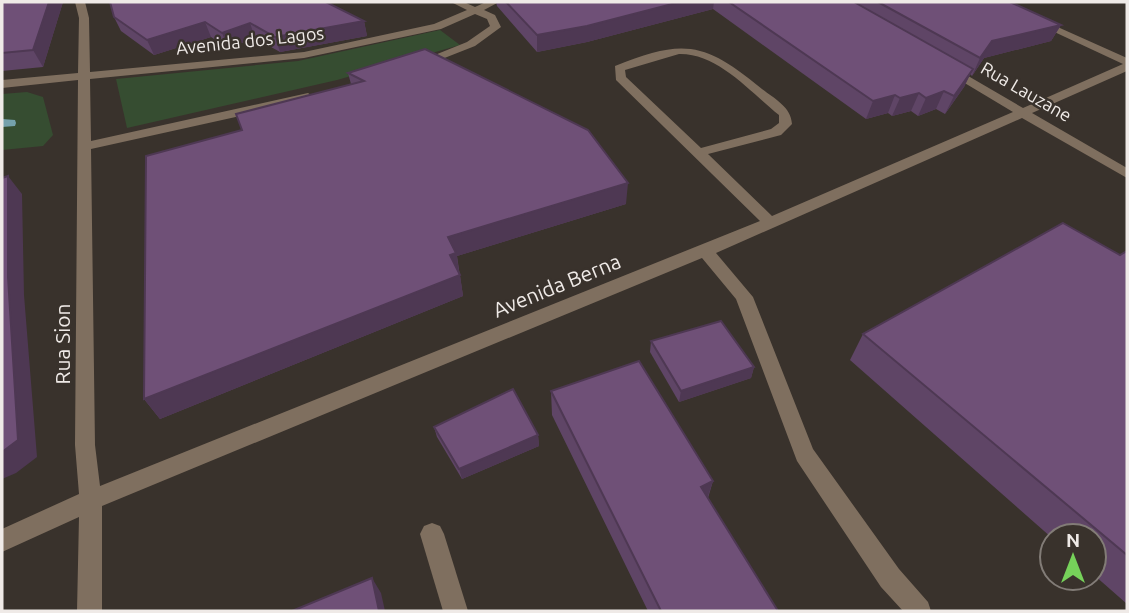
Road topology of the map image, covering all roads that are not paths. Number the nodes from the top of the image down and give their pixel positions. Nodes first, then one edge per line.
1 (80, 2) edge
2 (456, 2) edge
3 (494, 2) edge
4 (478, 10) junction
5 (1025, 17) edge
6 (934, 61) edge
7 (1127, 64) edge
8 (405, 69) edge
9 (83, 76) junction
10 (2, 84) edge
11 (316, 95) edge
12 (1022, 112) junction
13 (86, 146) junction
14 (698, 153) junction
15 (1127, 174) edge
16 (770, 222) junction
17 (705, 251) junction
18 (91, 500) junction
19 (432, 534) dead end
20 (2, 541) edge
21 (89, 611) edge
22 (456, 611) edge
23 (919, 611) edge

1 - 9 street, Rua Sion
2 - 4 street
3 - 4 street, Avenida dos Lagos
4 - 8 street
4 - 9 street, Avenida dos Lagos
5 - 7 street
6 - 12 street, Rua Lauzane
7 - 12 street, Avenida Berna
9 - 10 street, Avenida dos Lagos
9 - 13 street, Rua Sion
11 - 13 street
12 - 15 street, Rua Lauzane
12 - 16 street, Avenida Berna
13 - 18 street, Rua Sion
14 - 14 street
14 - 16 street
16 - 17 street, Avenida Berna
17 - 18 street, Avenida Berna
17 - 23 street
18 - 20 street, Avenida Berna
18 - 21 street, Rua Sion
19 - 22 street

